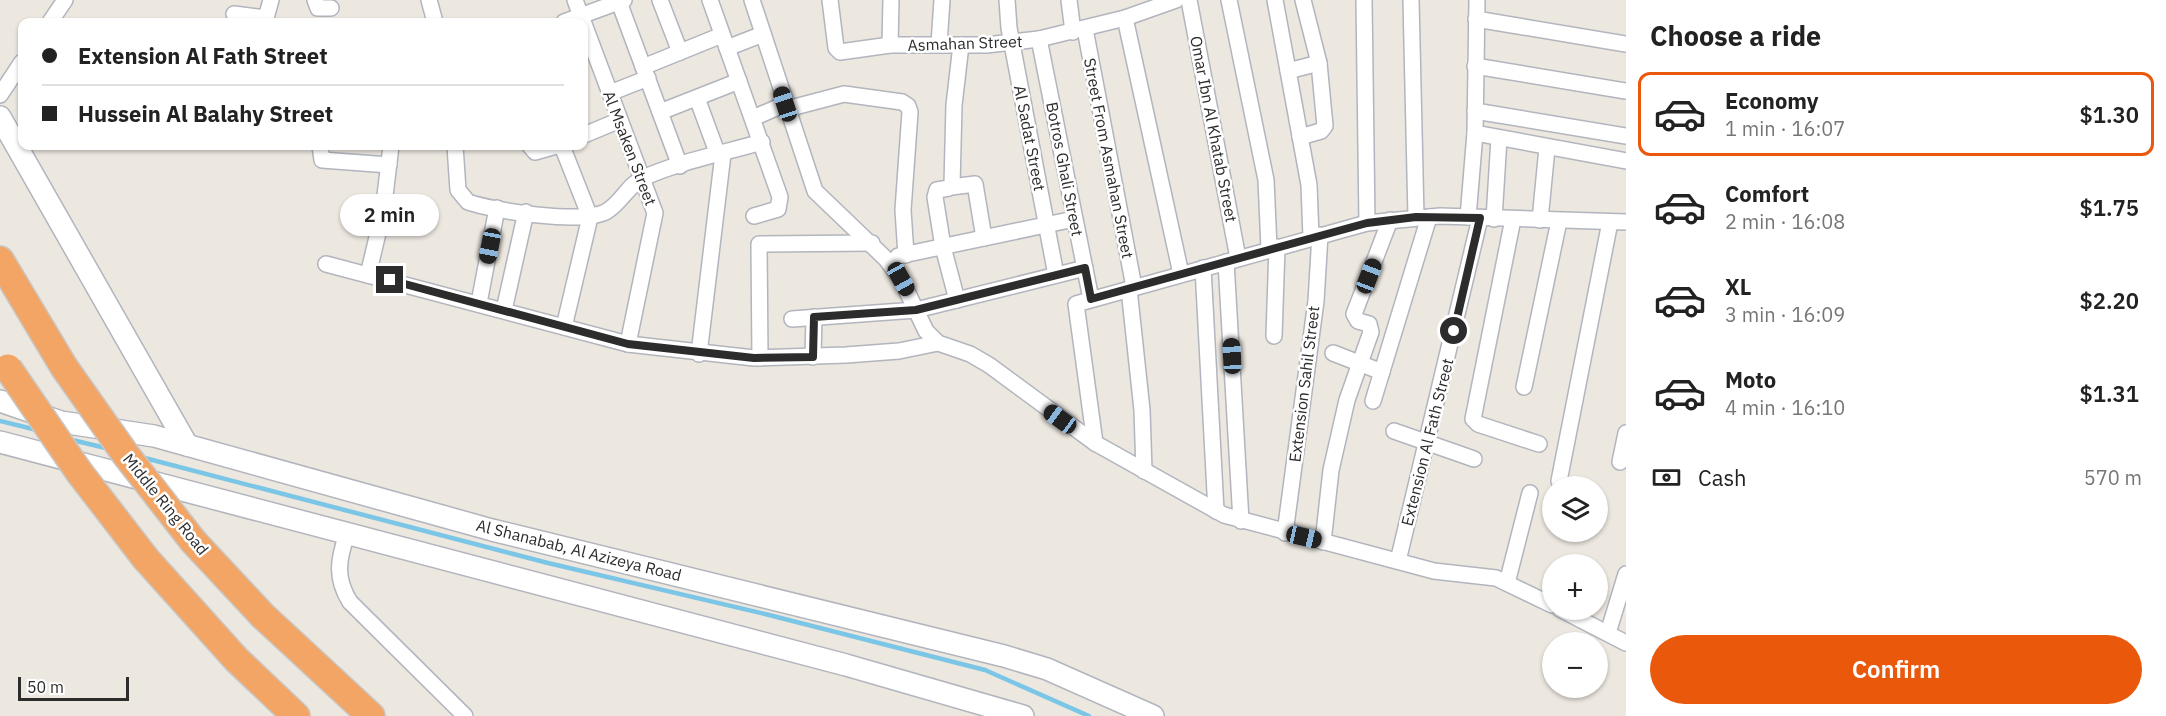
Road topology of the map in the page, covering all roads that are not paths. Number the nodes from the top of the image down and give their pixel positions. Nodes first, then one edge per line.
1 (65, 0) edge
2 (271, 0) edge
3 (315, 0) edge
4 (429, 0) edge
5 (575, 0) edge
6 (660, 0) edge
7 (710, 0) edge
8 (752, 0) edge
9 (830, 0) edge
10 (891, 0) edge
11 (942, 0) edge
12 (1006, 0) edge
13 (1070, 0) edge
14 (1176, 0) edge
15 (1189, 0) edge
16 (1229, 0) edge
17 (1275, 0) edge
18 (1304, 0) edge
19 (1364, 0) edge
20 (1411, 0) edge
21 (1477, 0) edge
22 (622, 1) edge
23 (331, 8) dead end
24 (234, 12) edge
25 (53, 18) edge
26 (251, 18) edge
27 (266, 18) edge
28 (434, 18) edge
29 (582, 18) edge
30 (588, 18) edge
31 (1125, 18) junction
32 (1476, 19) junction
33 (1079, 31) junction
34 (763, 34) junction
35 (1039, 39) junction
36 (725, 42) junction
37 (1012, 43) junction
38 (939, 44) junction
39 (1626, 44) edge
40 (890, 45) junction
41 (961, 45) junction
42 (680, 52) junction
43 (588, 53) edge
44 (1319, 63) junction
45 (1475, 66) junction
46 (18, 68) edge
47 (1288, 71) junction
48 (645, 72) junction
49 (739, 81) junction
50 (1626, 91) edge
51 (610, 93) junction
52 (0, 95) edge
53 (697, 98) junction
54 (786, 107) junction
55 (1475, 111) junction
56 (660, 112) junction
57 (0, 117) edge
58 (753, 117) junction
59 (620, 120) junction
60 (588, 133) edge
61 (1475, 133) junction
62 (1626, 136) edge
63 (1300, 137) junction
64 (1499, 138) junction
65 (762, 142) junction
66 (1547, 148) junction
67 (18, 149) edge
68 (19, 150) edge
69 (321, 150) edge
70 (391, 150) edge
71 (455, 150) edge
72 (564, 150) edge
73 (720, 154) junction
74 (1626, 161) edge
75 (389, 165) junction
76 (680, 166) junction
77 (641, 178) junction
78 (951, 187) junction
79 (497, 208) junction
80 (526, 212) junction
81 (754, 216) dead end
82 (1423, 217) junction
83 (590, 218) junction
84 (1481, 218) junction
85 (1074, 219) junction
86 (1513, 219) junction
87 (1390, 220) junction
88 (1540, 220) junction
89 (1559, 221) junction
90 (1610, 222) junction
91 (1626, 222) edge
92 (1367, 223) junction
93 (1047, 225) junction
94 (1316, 236) junction
95 (984, 238) junction
96 (872, 243) junction
97 (943, 247) junction
98 (1273, 247) junction
99 (906, 255) junction
100 (886, 259) junction
101 (0, 260) edge
102 (1232, 260) junction
103 (326, 264) dead end
104 (1085, 268) junction
105 (1203, 268) junction
106 (368, 274) junction
107 (1180, 274) junction
108 (1056, 275) junction
109 (1132, 288) junction
110 (1091, 299) junction
111 (957, 300) junction
112 (479, 303) junction
113 (504, 310) junction
114 (916, 310) junction
115 (814, 317) junction
116 (792, 319) dead end
117 (564, 327) junction
118 (1274, 336) dead end
119 (938, 342) junction
120 (628, 344) junction
121 (1333, 353) dead end
122 (699, 354) junction
123 (813, 357) junction
124 (760, 358) junction
125 (4, 361) edge
126 (1360, 363) junction
127 (1382, 372) junction
128 (1524, 387) dead end
129 (0, 401) edge
130 (1373, 401) dead end
131 (1394, 431) dead end
132 (1626, 433) edge
133 (0, 442) edge
134 (1095, 443) junction
135 (1428, 443) junction
136 (1539, 444) dead end
137 (187, 445) junction
138 (1474, 459) dead end
139 (1620, 462) dead end
140 (1144, 471) junction
141 (1560, 476) edge
142 (1530, 493) dead end
143 (1216, 511) junction
144 (1241, 521) junction
145 (1285, 533) junction
146 (347, 534) junction
147 (1323, 542) junction
148 (1398, 561) junction
149 (1626, 574) edge
150 (1507, 583) junction
151 (1542, 600) edge
152 (1582, 620) edge
153 (1606, 632) edge
154 (1608, 633) joint
155 (1626, 643) edge
156 (296, 716) edge
157 (371, 716) edge
158 (465, 716) edge
159 (1023, 716) edge
160 (1153, 716) edge

1 - 25 street
2 - 27 street
3 - 23 street
4 - 28 street
5 - 29 street, Al Msaken Street
6 - 42 street
7 - 36 street
8 - 34 street
9 - 40 street, Asmahan Street
10 - 40 street
11 - 38 street
12 - 37 street, Al Sadat Street
13 - 33 street, Street From Asmahan Street
14 - 31 street, Asmahan Street
15 - 102 street, Omar Ibn Al Khatab Street
16 - 98 street
17 - 47 street, Extension Sahil Street
18 - 44 street
19 - 92 street
20 - 82 street
21 - 32 street
22 - 30 street
22 - 48 street
24 - 26 street
31 - 33 street, Asmahan Street
31 - 107 street
32 - 39 street
32 - 45 street
33 - 35 street, Asmahan Street
33 - 109 street, Street From Asmahan Street
34 - 36 street
34 - 54 street
35 - 37 street, Asmahan Street
35 - 85 street, Botros Ghali Street
36 - 42 street
36 - 49 street
37 - 41 street, Asmahan Street
37 - 93 street, Al Sadat Street
38 - 40 street, Asmahan Street
38 - 41 street, Asmahan Street
41 - 78 street
42 - 48 street
43 - 51 street, Al Msaken Street
44 - 47 street
44 - 63 street
45 - 50 street
45 - 55 street
46 - 52 street
47 - 63 street, Extension Sahil Street
48 - 51 street
48 - 56 street
49 - 53 street
49 - 58 street
51 - 59 street, Al Msaken Street
53 - 56 street
53 - 73 street
54 - 58 street
54 - 96 street
54 - 99 street
55 - 61 street
55 - 62 street
56 - 76 street
57 - 67 street
58 - 65 street
59 - 60 street
59 - 77 street, Al Msaken Street
61 - 64 street
61 - 84 street
63 - 94 street, Extension Sahil Street
64 - 66 street
64 - 84 street
65 - 73 street
65 - 81 street
66 - 74 street
66 - 88 street
68 - 137 street
69 - 75 street
70 - 75 street
71 - 79 street
72 - 83 street
73 - 76 street
73 - 122 street
75 - 106 street
76 - 77 street
77 - 83 street
77 - 120 street, Al Msaken Street
78 - 95 street
78 - 97 street
79 - 80 street
79 - 112 street
80 - 83 street
80 - 113 street
82 - 84 street
82 - 87 street
82 - 127 street
83 - 117 street
84 - 86 street
84 - 135 street, Extension Al Fath Street
85 - 93 street
85 - 104 street, Botros Ghali Street
86 - 88 street
86 - 136 street
87 - 92 street
87 - 126 street
88 - 89 street
89 - 90 street
89 - 128 street
90 - 91 street
90 - 141 street
92 - 94 street
93 - 95 street
93 - 108 street, Al Sadat Street
94 - 98 street
94 - 145 street, Extension Sahil Street
95 - 97 street
96 - 100 street
96 - 124 street
97 - 99 street
97 - 111 street
98 - 102 street
98 - 118 street
99 - 100 street
100 - 114 street
101 - 157 highway, Middle Ring Road, bridge
102 - 105 street
102 - 144 street, Omar Ibn Al Khatab Street
103 - 106 street
104 - 108 street
104 - 110 street, Botros Ghali Street
105 - 107 street
105 - 143 street
106 - 112 street
107 - 109 street
108 - 111 street
109 - 110 street
109 - 140 street, Street From Asmahan Street
110 - 134 street
111 - 114 street
112 - 113 street
113 - 117 street
114 - 115 street
114 - 119 street
115 - 116 street
115 - 123 street
117 - 120 street
119 - 123 street
119 - 134 street
120 - 122 street
121 - 126 street
122 - 124 street
123 - 124 street
125 - 156 highway, bridge
126 - 127 street
126 - 147 street
127 - 130 street
129 - 137 street, Al Shanabab, Al Azizeya Road
131 - 135 street
132 - 139 street
133 - 146 street
134 - 140 street
135 - 138 street
135 - 148 street, Extension Al Fath Street
137 - 160 street, Al Shanabab, Al Azizeya Road
140 - 143 street
142 - 150 street
143 - 144 street
144 - 145 street
145 - 147 street
146 - 158 street
146 - 159 street
147 - 148 street
148 - 150 street
149 - 154 street
150 - 151 street
152 - 153 street
154 - 155 street

